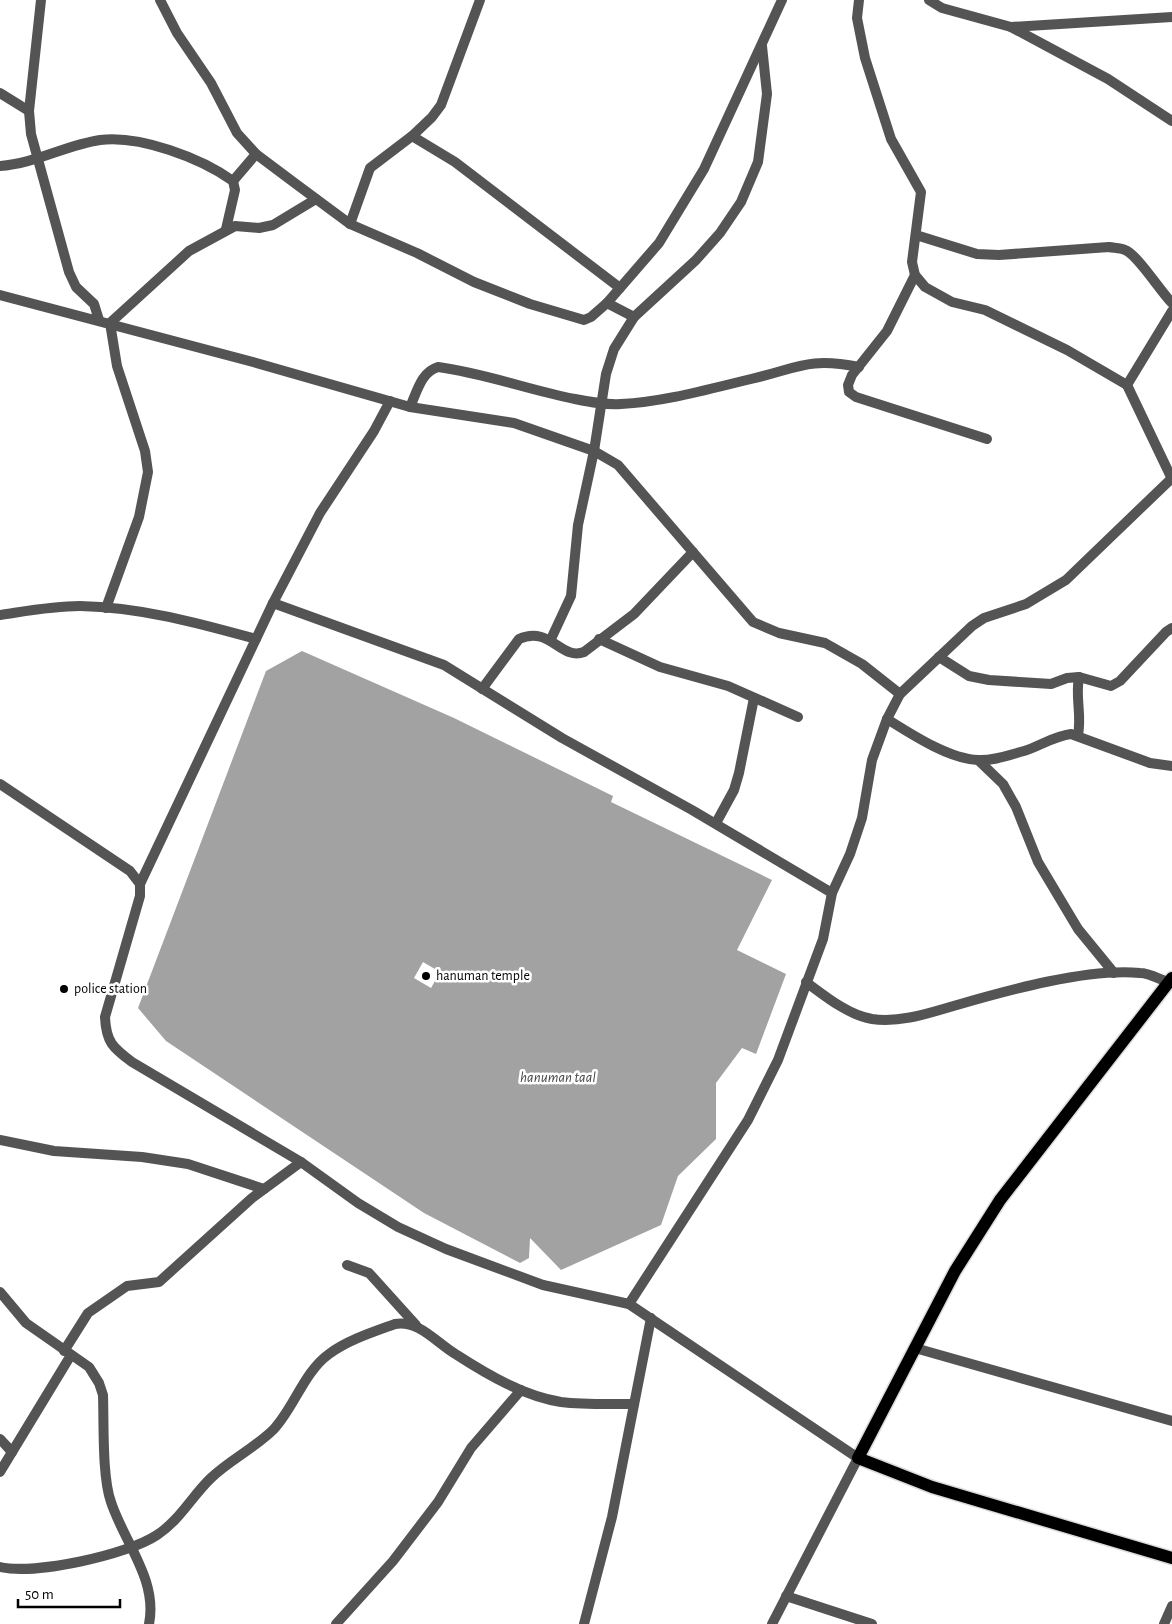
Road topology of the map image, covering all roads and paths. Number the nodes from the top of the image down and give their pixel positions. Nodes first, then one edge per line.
1 (41, 0) edge
2 (160, 0) edge
3 (480, 0) edge
4 (782, 0) edge
5 (859, 0) edge
6 (929, 0) edge
7 (1172, 18) edge
8 (1011, 27) junction
9 (762, 46) junction
10 (0, 93) edge
11 (29, 111) junction
12 (1172, 120) edge
13 (412, 136) junction
14 (256, 154) junction
15 (37, 157) junction
16 (0, 166) edge
17 (233, 181) junction
18 (316, 199) junction
19 (350, 224) junction
20 (226, 229) junction
21 (916, 235) junction
22 (915, 275) junction
23 (620, 288) junction
24 (0, 295) edge
25 (607, 303) junction
26 (1172, 303) edge
27 (1172, 311) edge
28 (634, 317) junction
29 (99, 320) junction
30 (110, 323) junction
31 (859, 367) junction
32 (1127, 385) junction
33 (390, 401) junction
34 (600, 404) junction
35 (410, 407) junction
36 (987, 439) dead end
37 (594, 451) junction
38 (1172, 478) edge
39 (693, 552) junction
40 (274, 603) junction
41 (106, 608) junction
42 (0, 615) edge
43 (1172, 628) edge
44 (256, 639) junction
45 (551, 640) junction
46 (600, 640) junction
47 (939, 657) junction
48 (1079, 677) junction
49 (482, 689) junction
50 (900, 694) junction
51 (754, 698) junction
52 (798, 717) dead end
53 (887, 719) junction
54 (1078, 735) junction
55 (978, 760) junction
56 (1172, 766) edge
57 (0, 784) edge
58 (716, 824) junction
59 (140, 884) junction
60 (832, 893) junction
61 (1114, 973) junction
62 (1170, 980) edge
63 (806, 982) junction
64 (0, 1140) edge
65 (301, 1162) junction
66 (264, 1190) junction
67 (347, 1265) dead end
68 (0, 1292) edge
69 (629, 1304) junction
70 (652, 1318) junction
71 (416, 1325) junction
72 (915, 1348) junction
73 (68, 1353) junction
74 (521, 1390) junction
75 (634, 1404) junction
76 (1172, 1421) edge
77 (0, 1439) edge
78 (12, 1452) junction
79 (858, 1458) junction
80 (0, 1472) edge
81 (131, 1548) junction
82 (1172, 1558) edge
83 (0, 1567) edge
84 (786, 1596) junction
85 (1172, 1606) edge
86 (150, 1624) edge
87 (336, 1624) edge
88 (584, 1624) edge
89 (772, 1624) edge
90 (872, 1624) edge
91 (1164, 1624) edge

1 - 11 street
2 - 14 street
3 - 13 street
4 - 9 street
5 - 21 street
6 - 8 street
7 - 8 street
8 - 12 street
9 - 23 street
9 - 28 street
10 - 11 street
11 - 15 street
13 - 19 street
13 - 23 street
14 - 17 street
14 - 18 street
15 - 16 street
15 - 17 street
15 - 29 street
17 - 20 street
18 - 19 street
18 - 20 street
19 - 25 street
20 - 30 street
21 - 22 street
21 - 26 street
22 - 31 street
22 - 32 street
23 - 25 street
24 - 29 street
25 - 28 street
27 - 32 street
28 - 34 street
29 - 30 street
30 - 33 street
30 - 41 street
31 - 34 street
31 - 36 street
32 - 38 street
33 - 35 street
33 - 40 street
34 - 35 street
34 - 37 street
35 - 37 street
37 - 39 street
37 - 45 street
38 - 47 street
39 - 46 street
39 - 50 street
40 - 44 street
40 - 49 street
41 - 42 street
41 - 44 street
43 - 48 street
44 - 59 street
45 - 46 street
45 - 49 street
46 - 51 street
47 - 48 street
47 - 50 street
48 - 54 street
49 - 58 street
50 - 53 street
51 - 52 street
51 - 58 street
53 - 55 street
53 - 60 street
54 - 55 street
54 - 56 street
55 - 61 street
57 - 59 street
58 - 60 street
59 - 65 street
60 - 63 street
61 - 62 street
61 - 63 street
62 - 72 main road
63 - 69 street
64 - 66 street
65 - 66 street
65 - 69 street
66 - 73 street
67 - 71 street
68 - 73 street
69 - 70 street
70 - 75 street
70 - 79 street
71 - 74 street
71 - 81 street
72 - 76 street
72 - 79 main road
73 - 78 street
73 - 81 street
74 - 75 street
74 - 87 street
75 - 88 street
77 - 78 street
78 - 80 street
79 - 82 main road
79 - 84 street
81 - 83 street
81 - 86 street
84 - 89 street
84 - 90 street
85 - 91 street

